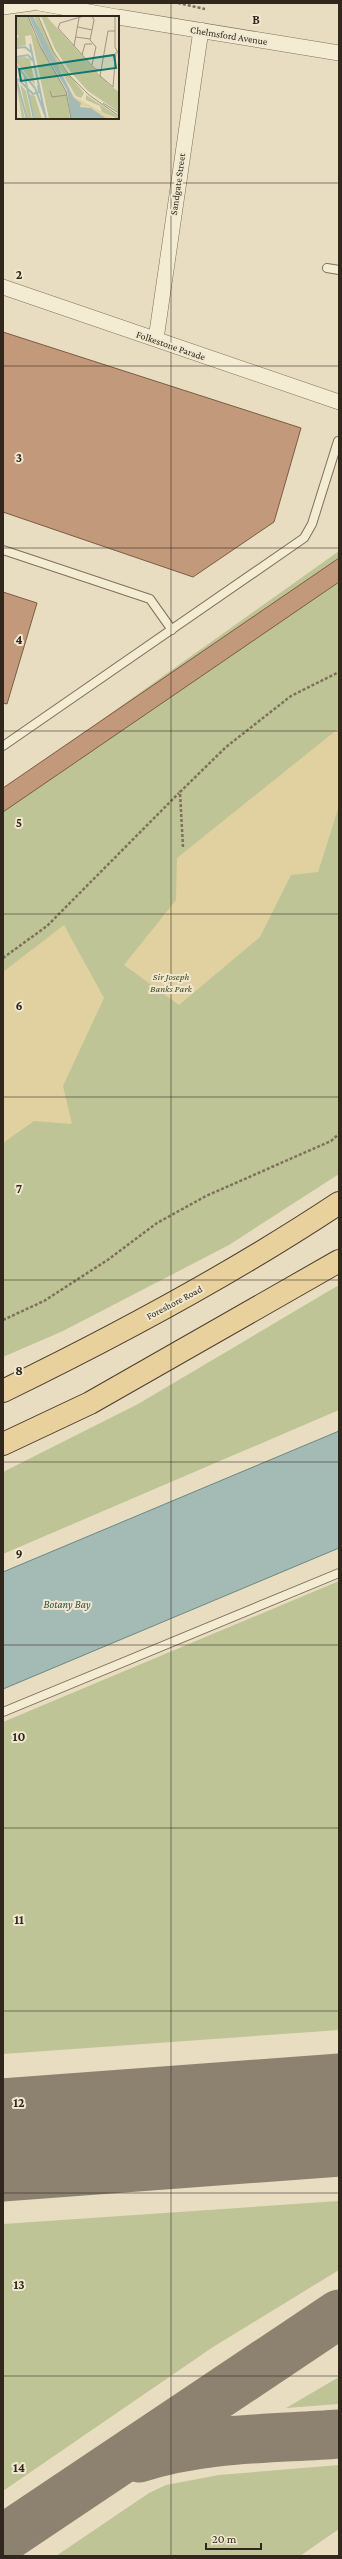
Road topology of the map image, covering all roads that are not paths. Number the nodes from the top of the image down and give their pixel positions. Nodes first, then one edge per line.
1 (32, 3) edge
2 (39, 3) edge
3 (3, 7) edge
4 (111, 16) edge
5 (119, 17) edge
6 (201, 30) junction
7 (339, 53) edge
8 (327, 268) dead end
9 (339, 270) edge
10 (3, 287) edge
11 (156, 339) junction
12 (339, 402) edge
13 (338, 441) dead end
14 (3, 550) edge
15 (172, 630) junction
16 (3, 746) edge
17 (339, 1204) edge
18 (339, 1260) edge
19 (3, 1391) edge
20 (3, 1444) edge
21 (339, 1573) edge
22 (3, 1712) edge

1 - 3 street
2 - 4 street, Chelmsford Avenue
5 - 6 street, Chelmsford Avenue
6 - 7 street, Chelmsford Avenue
6 - 11 street, Sandgate Street
8 - 9 lane
10 - 11 street, Folkestone Parade
11 - 12 street, Folkestone Parade
13 - 15 lane
14 - 15 lane
15 - 16 lane
17 - 19 main road, Foreshore Road
18 - 20 main road
21 - 22 lane

